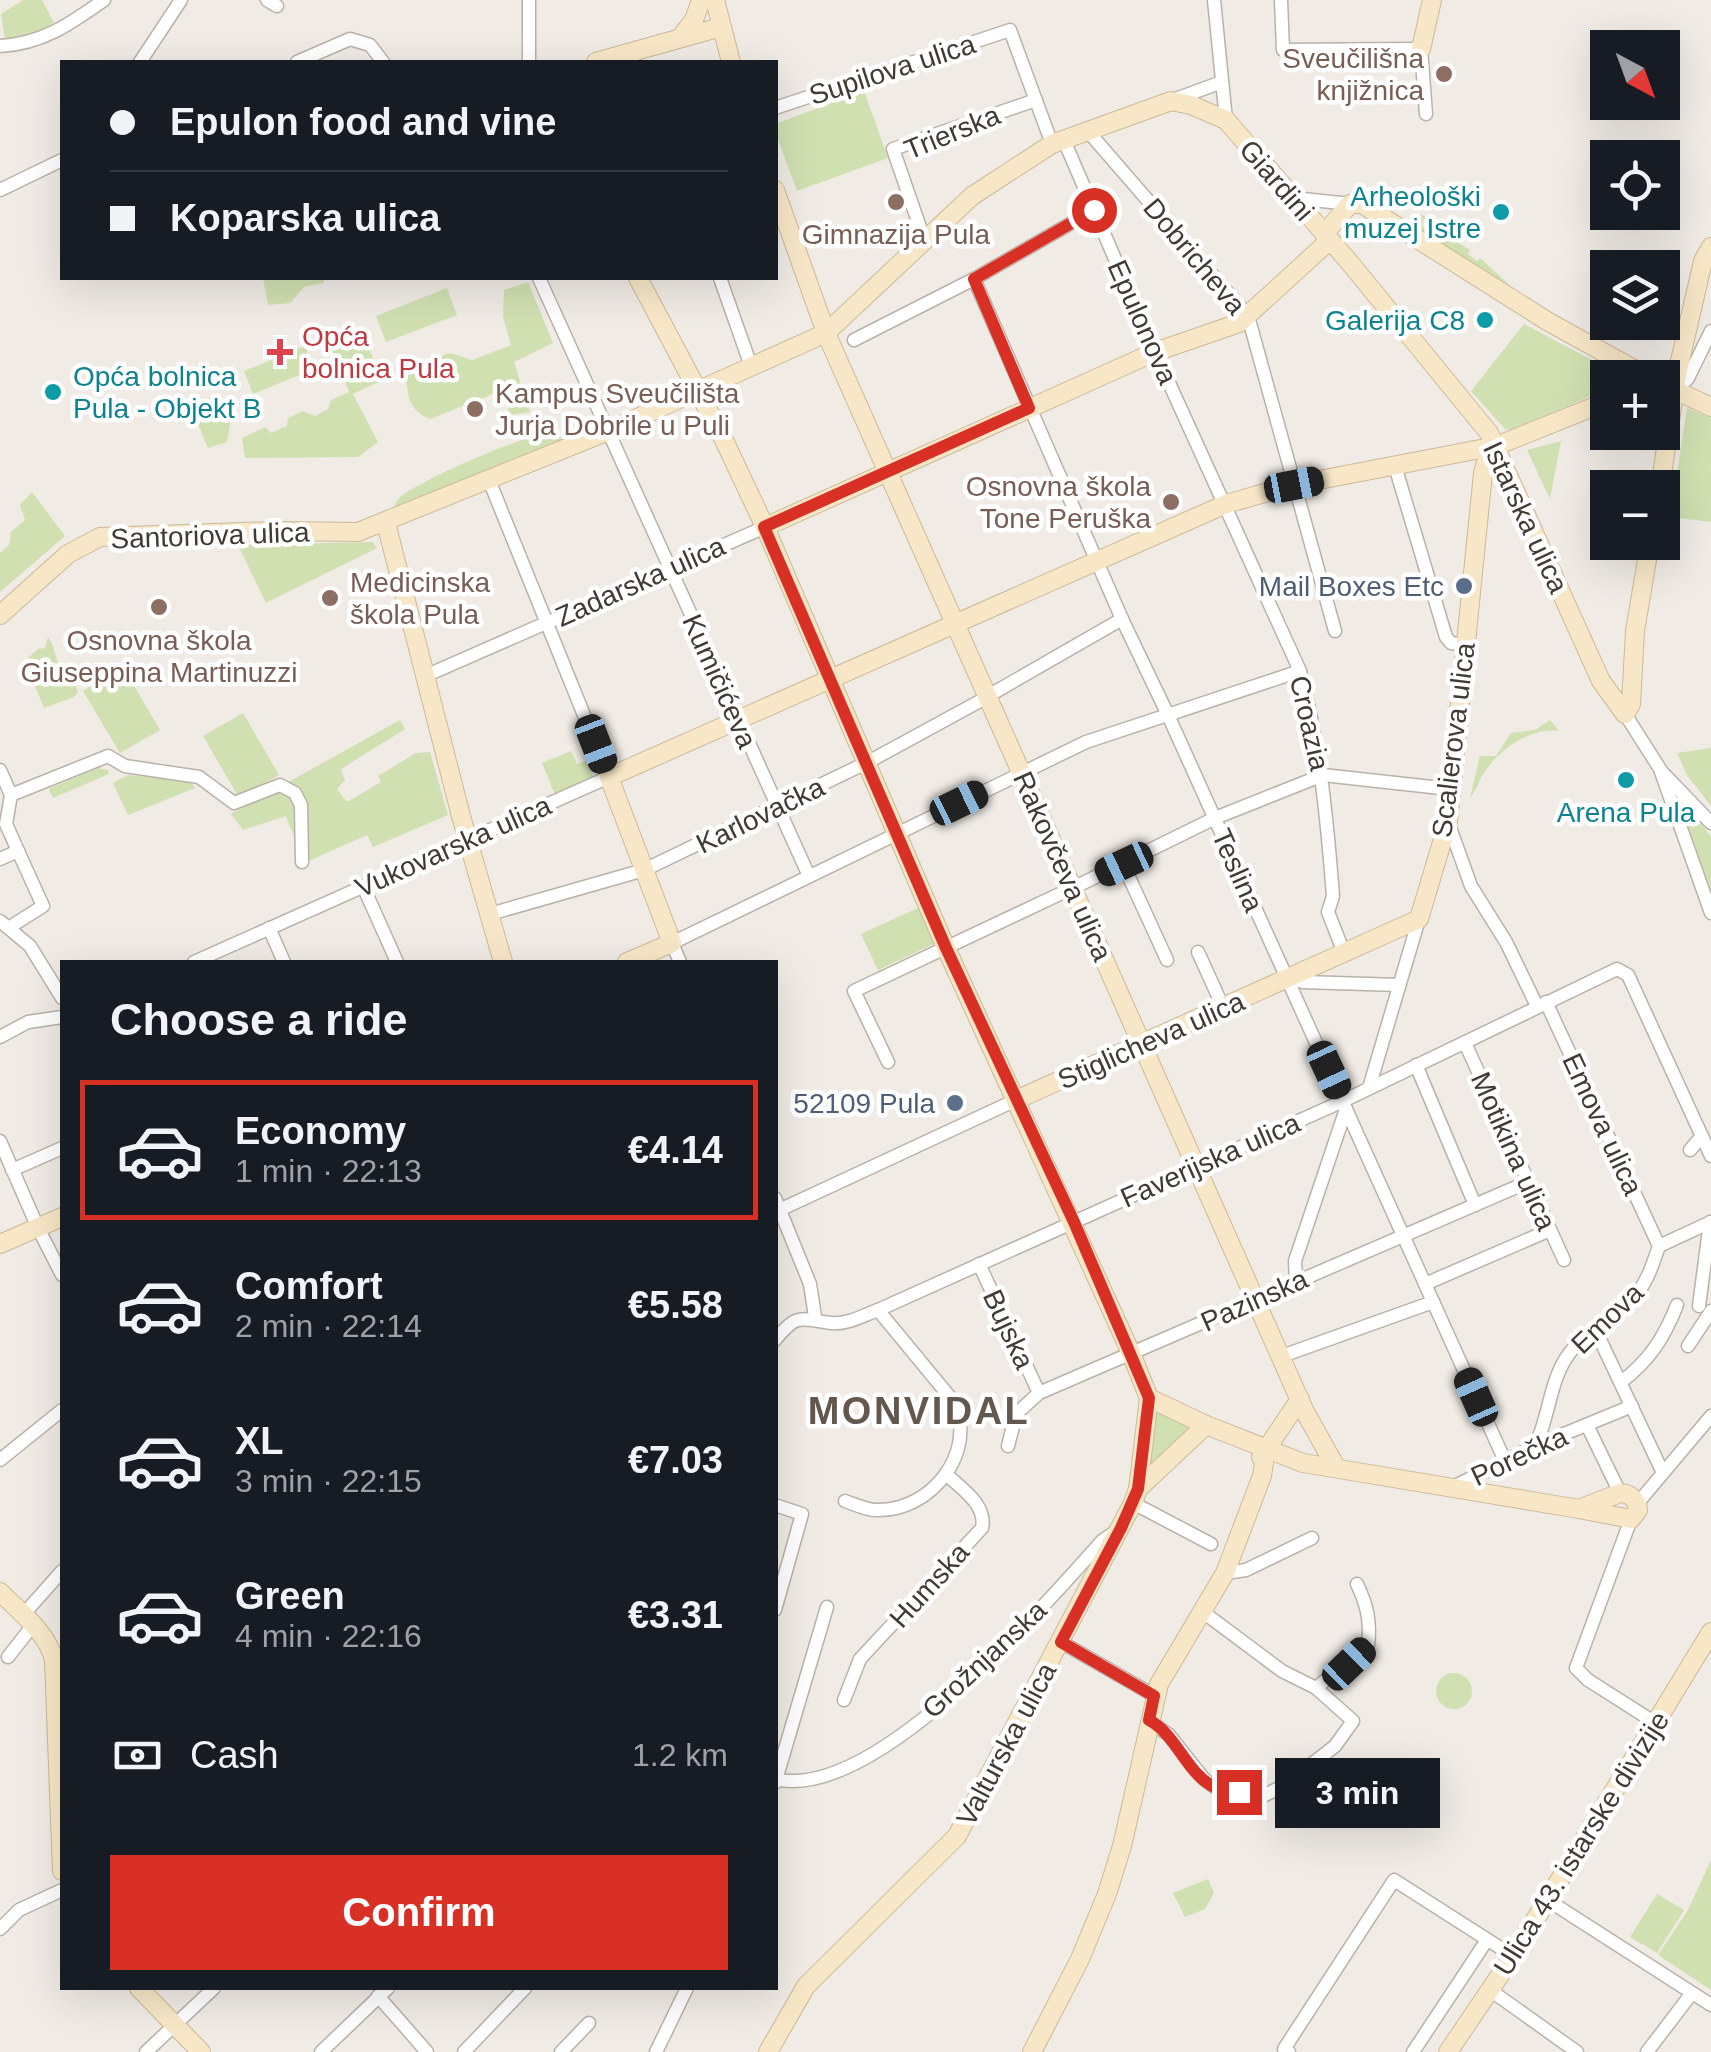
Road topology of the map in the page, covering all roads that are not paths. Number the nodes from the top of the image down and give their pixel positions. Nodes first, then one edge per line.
1 (104, 0) edge
2 (181, 0) edge
3 (528, 0) edge
4 (701, 0) edge
5 (715, 0) edge
6 (1214, 0) edge
7 (1282, 0) edge
8 (1432, 0) edge
9 (721, 28) junction
10 (1010, 30) joint
11 (680, 39) junction
12 (0, 46) edge
13 (1422, 49) junction
14 (645, 56) edge
15 (141, 60) edge
16 (301, 60) edge
17 (381, 60) edge
18 (530, 60) edge
19 (612, 60) edge
20 (730, 60) edge
21 (1222, 82) junction
22 (1036, 100) junction
23 (1171, 101) junction
24 (778, 107) edge
25 (1426, 114) dead end
26 (1226, 120) junction
27 (1086, 129) junction
28 (1058, 141) junction
29 (59, 163) edge
30 (0, 190) edge
31 (778, 200) edge
32 (1295, 202) junction
33 (1350, 204) junction
34 (1094, 210) junction
35 (1326, 237) junction
36 (924, 239) junction
37 (1711, 247) edge
38 (974, 279) junction
39 (541, 280) edge
40 (639, 280) edge
41 (721, 280) edge
42 (1248, 316) junction
43 (1711, 331) edge
44 (826, 333) junction
45 (854, 340) dead end
46 (1156, 352) junction
47 (1611, 360) edge
48 (1679, 360) edge
49 (751, 366) junction
50 (1680, 380) edge
51 (698, 390) junction
52 (1680, 392) edge
53 (1711, 407) edge
54 (1029, 408) junction
55 (1590, 408) edge
56 (606, 432) junction
57 (1496, 446) junction
58 (1394, 466) junction
59 (887, 470) junction
60 (489, 480) junction
61 (1294, 485) junction
62 (1226, 504) junction
63 (386, 522) junction
64 (764, 527) junction
65 (1647, 560) edge
66 (1096, 561) junction
67 (670, 569) junction
68 (0, 615) edge
69 (1122, 619) junction
70 (546, 623) junction
71 (956, 624) junction
72 (1335, 631) dead end
73 (1466, 644) junction
74 (1300, 672) junction
75 (425, 676) junction
76 (832, 678) junction
77 (996, 692) dead end
78 (980, 701) dead end
79 (1625, 714) junction
80 (1168, 715) junction
81 (737, 722) junction
82 (868, 762) junction
83 (1660, 769) junction
84 (0, 770) edge
85 (1022, 773) junction
86 (1322, 774) junction
87 (609, 776) junction
88 (1450, 789) junction
89 (6, 797) edge
90 (777, 807) junction
91 (1214, 818) junction
92 (1448, 822) junction
93 (1711, 823) edge
94 (897, 833) junction
95 (468, 840) junction
96 (18, 851) junction
97 (0, 859) edge
98 (302, 862) dead end
99 (1124, 864) junction
100 (644, 870) junction
101 (809, 876) junction
102 (362, 886) junction
103 (1711, 913) edge
104 (490, 914) junction
105 (1419, 919) junction
106 (5, 924) edge
107 (270, 928) junction
108 (672, 942) junction
109 (946, 948) junction
110 (1198, 952) dead end
111 (1344, 953) junction
112 (198, 960) edge
113 (283, 960) edge
114 (396, 960) edge
115 (502, 960) edge
116 (632, 960) edge
117 (679, 960) edge
118 (1167, 960) dead end
119 (1287, 978) junction
120 (1399, 985) junction
121 (60, 995) edge
122 (1541, 1004) junction
123 (1223, 1007) junction
124 (60, 1017) edge
125 (0, 1036) edge
126 (1465, 1043) junction
127 (1142, 1044) junction
128 (888, 1062) dead end
129 (1416, 1066) junction
130 (1369, 1088) junction
131 (1016, 1100) junction
132 (1344, 1105) junction
133 (1702, 1136) junction
134 (0, 1141) edge
135 (60, 1149) edge
136 (1690, 1150) dead end
137 (1711, 1156) edge
138 (1196, 1166) junction
139 (12, 1170) junction
140 (1528, 1182) junction
141 (1474, 1205) junction
142 (778, 1206) edge
143 (778, 1208) edge
144 (60, 1217) edge
145 (1074, 1222) junction
146 (1710, 1222) edge
147 (38, 1228) junction
148 (1550, 1230) junction
149 (1403, 1235) junction
150 (0, 1244) edge
151 (1660, 1246) junction
152 (1564, 1260) dead end
153 (978, 1264) junction
154 (60, 1271) edge
155 (1296, 1281) junction
156 (1425, 1284) junction
157 (1257, 1301) junction
158 (1434, 1302) junction
159 (1677, 1305) dead end
160 (1705, 1308) edge
161 (878, 1310) junction
162 (815, 1318) junction
163 (1595, 1329) junction
164 (778, 1336) edge
165 (1688, 1346) dead end
166 (1131, 1353) junction
167 (1282, 1356) junction
168 (1620, 1382) junction
169 (1038, 1393) junction
170 (1149, 1398) junction
171 (1300, 1399) junction
172 (1632, 1406) junction
173 (60, 1412) edge
174 (1711, 1416) edge
175 (1206, 1425) junction
176 (1586, 1425) junction
177 (1008, 1446) dead end
178 (1535, 1446) junction
179 (1266, 1450) junction
180 (1292, 1459) junction
181 (0, 1460) edge
182 (1505, 1461) junction
183 (1333, 1462) junction
184 (1352, 1470) junction
185 (1663, 1473) junction
186 (947, 1475) junction
187 (1262, 1476) junction
188 (1453, 1488) junction
189 (1620, 1494) junction
190 (1135, 1496) junction
191 (845, 1501) dead end
192 (778, 1506) edge
193 (1579, 1509) junction
194 (1634, 1512) junction
195 (1246, 1514) junction
196 (1121, 1528) junction
197 (1312, 1538) dead end
198 (1211, 1544) dead end
199 (1226, 1573) junction
200 (60, 1574) edge
201 (1357, 1584) dead end
202 (0, 1592) edge
203 (778, 1599) edge
204 (826, 1607) dead end
205 (1203, 1612) junction
206 (28, 1620) junction
207 (1711, 1632) edge
208 (1061, 1642) junction
209 (8, 1657) dead end
210 (1316, 1688) junction
211 (1154, 1696) junction
212 (844, 1700) dead end
213 (1149, 1720) junction
214 (778, 1721) edge
215 (1654, 1722) junction
216 (792, 1728) junction
217 (59, 1729) edge
218 (778, 1771) edge
219 (60, 1776) edge
220 (778, 1781) edge
221 (60, 1891) edge
222 (1546, 1899) junction
223 (0, 1929) edge
224 (1487, 1940) junction
225 (1513, 1956) junction
226 (141, 1990) edge
227 (212, 1990) edge
228 (522, 1990) edge
229 (686, 1990) edge
230 (1490, 1990) junction
231 (383, 1992) edge
232 (1692, 1993) junction
233 (1711, 2005) edge
234 (176, 2023) junction
235 (589, 2024) dead end
236 (146, 2052) edge
237 (201, 2052) edge
238 (321, 2052) edge
239 (428, 2052) edge
240 (464, 2052) edge
241 (562, 2052) edge
242 (656, 2052) edge
243 (768, 2052) edge
244 (1032, 2052) edge
245 (1289, 2052) edge
246 (1413, 2052) edge
247 (1448, 2052) edge
248 (1577, 2052) edge
249 (1647, 2052) edge

1 - 12 street
2 - 15 street
3 - 18 street
4 - 11 street
5 - 9 street
6 - 21 street, Giardini
7 - 13 street
8 - 13 street
9 - 11 street
9 - 20 street
10 - 22 street, Epulonova
10 - 24 street, Supilova ulica
11 - 14 street
13 - 25 street
14 - 19 street
16 - 17 street
21 - 23 street
21 - 26 street, Giardini
22 - 28 street, Epulonova
22 - 36 street, Trierska
23 - 26 street
23 - 27 street
26 - 32 street, Giardini
27 - 28 street
27 - 42 street, Dobricheva
28 - 34 street, Epulonova
28 - 36 street
29 - 30 street
31 - 44 street, Rakovčeva ulica
32 - 33 street
32 - 35 street, Giardini
33 - 35 street, Zadarska ulica
33 - 47 street
34 - 38 street
34 - 46 street, Epulonova
35 - 42 street, Zadarska ulica
35 - 57 street, Istarska ulica
36 - 44 street
37 - 48 street
38 - 45 street
38 - 54 street, Teslina
39 - 56 street, Kumičićeva
40 - 51 street
41 - 49 street
42 - 46 street, Zadarska ulica
42 - 61 street, Dobricheva
43 - 50 street
44 - 49 street, Santoriova ulica
44 - 59 street, Rakovčeva ulica
46 - 54 street, Zadarska ulica
46 - 62 street, Epulonova
49 - 51 street, Santoriova ulica
51 - 56 street, Santoriova ulica
51 - 64 street
52 - 53 street
54 - 59 street, Zadarska ulica
54 - 66 street, Teslina
55 - 57 street, Vukovarska ulica
56 - 60 street, Santoriova ulica
56 - 67 street, Kumičićeva
57 - 58 street, Vukovarska ulica
57 - 73 street, Scalierova ulica
57 - 79 street, Istarska ulica
58 - 61 street, Vukovarska ulica
58 - 73 street
59 - 64 street, Zadarska ulica
59 - 71 street, Rakovčeva ulica
60 - 63 street, Santoriova ulica
60 - 70 street
61 - 62 street, Vukovarska ulica
61 - 72 street, Dobricheva
62 - 66 street, Vukovarska ulica
62 - 74 street, Croazia
63 - 68 street, Santoriova ulica
63 - 75 street
64 - 67 street, Zadarska ulica
64 - 76 street
65 - 79 street
66 - 69 street, Teslina
66 - 71 street, Vukovarska ulica
67 - 70 street, Zadarska ulica
67 - 81 street, Kumičićeva
69 - 77 street
69 - 80 street, Teslina
70 - 75 street, Zadarska ulica
70 - 87 street
71 - 76 street, Vukovarska ulica
71 - 85 street, Rakovčeva ulica
73 - 88 street, Scalierova ulica
74 - 80 street
74 - 86 street, Croazia
75 - 95 street
76 - 81 street, Vukovarska ulica
76 - 82 street
78 - 82 street, Karlovačka
79 - 83 street
80 - 85 street
80 - 91 street, Teslina
81 - 87 street, Vukovarska ulica
81 - 90 street, Kumičićeva
82 - 90 street, Karlovačka
82 - 94 street
83 - 93 street
83 - 103 street
84 - 89 street
85 - 94 street
85 - 127 street, Rakovčeva ulica
86 - 88 street
86 - 91 street
86 - 111 street, Croazia
87 - 95 street, Vukovarska ulica
87 - 100 street
88 - 92 street, Scalierova ulica
89 - 96 street
89 - 98 street
90 - 100 street, Karlovačka
90 - 101 street, Kumičićeva
91 - 99 street
91 - 119 street, Teslina
92 - 105 street, Scalierova ulica
92 - 122 street, Emova ulica
94 - 101 street
94 - 109 street
95 - 102 street, Vukovarska ulica
95 - 104 street
96 - 97 street
96 - 106 street
99 - 109 street
99 - 118 street
100 - 104 street, Karlovačka
100 - 108 street
101 - 108 street
102 - 107 street, Vukovarska ulica
102 - 114 street
104 - 115 street
105 - 111 street, Stiglicheva ulica
105 - 120 street, Scalierova ulica
106 - 121 street
107 - 112 street, Vukovarska ulica
107 - 113 street
108 - 116 street
108 - 117 street
109 - 128 street
109 - 131 street
110 - 123 street
111 - 119 street, Stiglicheva ulica
119 - 120 street
119 - 123 street, Stiglicheva ulica
119 - 132 street, Teslina
120 - 130 street, Scalierova ulica
122 - 126 street, Faverijska ulica
122 - 133 street, Faverijska ulica
122 - 151 street, Emova ulica
123 - 127 street, Stiglicheva ulica
124 - 125 street
126 - 129 street, Faverijska ulica
126 - 140 street, Motikina ulica
127 - 131 street, Stiglicheva ulica
127 - 138 street, Rakovčeva ulica
129 - 130 street, Faverijska ulica
129 - 141 street
130 - 132 street, Faverijska ulica
131 - 142 street, Stiglicheva ulica
131 - 145 street
132 - 138 street, Faverijska ulica
132 - 149 street, Teslina
132 - 155 street
133 - 136 street
133 - 137 street
134 - 139 street
135 - 139 street
138 - 145 street, Faverijska ulica
138 - 157 street, Rakovčeva ulica
139 - 147 street
140 - 141 street, Pazinska
140 - 148 street, Motikina ulica
141 - 149 street, Pazinska
143 - 162 street
144 - 147 street
145 - 153 street, Faverijska ulica
145 - 166 street
146 - 151 street
146 - 160 street
147 - 150 street
147 - 154 street
148 - 152 street, Motikina ulica
148 - 156 street
149 - 155 street, Pazinska
149 - 156 street, Teslina
151 - 163 street, Emova
153 - 161 street, Faverijska ulica
153 - 169 street, Bujska
155 - 157 street, Pazinska
156 - 158 street, Teslina
157 - 166 street, Pazinska
157 - 167 street, Rakovčeva ulica
158 - 167 street
158 - 182 street, Teslina
159 - 168 street
160 - 165 street
161 - 162 street, Faverijska ulica
161 - 186 street
162 - 164 street
163 - 168 street
163 - 178 street, Emova
166 - 169 street, Pazinska
166 - 170 street
167 - 171 street, Rakovčeva ulica
168 - 172 street
169 - 177 street
170 - 175 street
170 - 190 street
171 - 179 street
171 - 183 street, Rakovčeva ulica
172 - 176 street, Porečka
172 - 185 street
173 - 181 street
174 - 185 street
175 - 179 street
175 - 190 street
176 - 178 street, Porečka
176 - 189 street, Porečka
178 - 182 street, Porečka
179 - 180 street
179 - 183 street
179 - 187 street
179 - 195 street
180 - 184 street
180 - 187 street
182 - 188 street, Porečka
183 - 184 street
184 - 188 street
185 - 194 street
186 - 191 street
186 - 212 street, Humska
187 - 195 street
188 - 193 street
189 - 193 street
189 - 194 street
190 - 196 street, Valturska ulica
190 - 198 street
192 - 203 street
193 - 194 street
194 - 215 street
195 - 199 street
196 - 208 street, Valturska ulica
196 - 220 street, Grožnjanska
197 - 199 street
199 - 205 street
200 - 206 street
201 - 210 street
202 - 206 street
204 - 216 street
205 - 210 street
205 - 211 street
206 - 209 street
206 - 217 street
207 - 215 street, Ulica 43. istarske divizije
208 - 211 street
208 - 243 street, Valturska ulica
210 - 213 street
211 - 213 street
213 - 244 street
214 - 216 street
215 - 222 street, Ulica 43. istarske divizije
216 - 218 street
217 - 219 street
221 - 223 street
222 - 225 street, Ulica 43. istarske divizije
222 - 232 street
224 - 225 street
224 - 245 street
224 - 246 street
225 - 230 street, Ulica 43. istarske divizije
226 - 234 street
227 - 234 street
228 - 240 street
229 - 242 street
230 - 247 street, Ulica 43. istarske divizije
230 - 248 street
231 - 238 street
231 - 239 street
232 - 233 street
232 - 249 street
234 - 236 street
234 - 237 street
235 - 241 street

